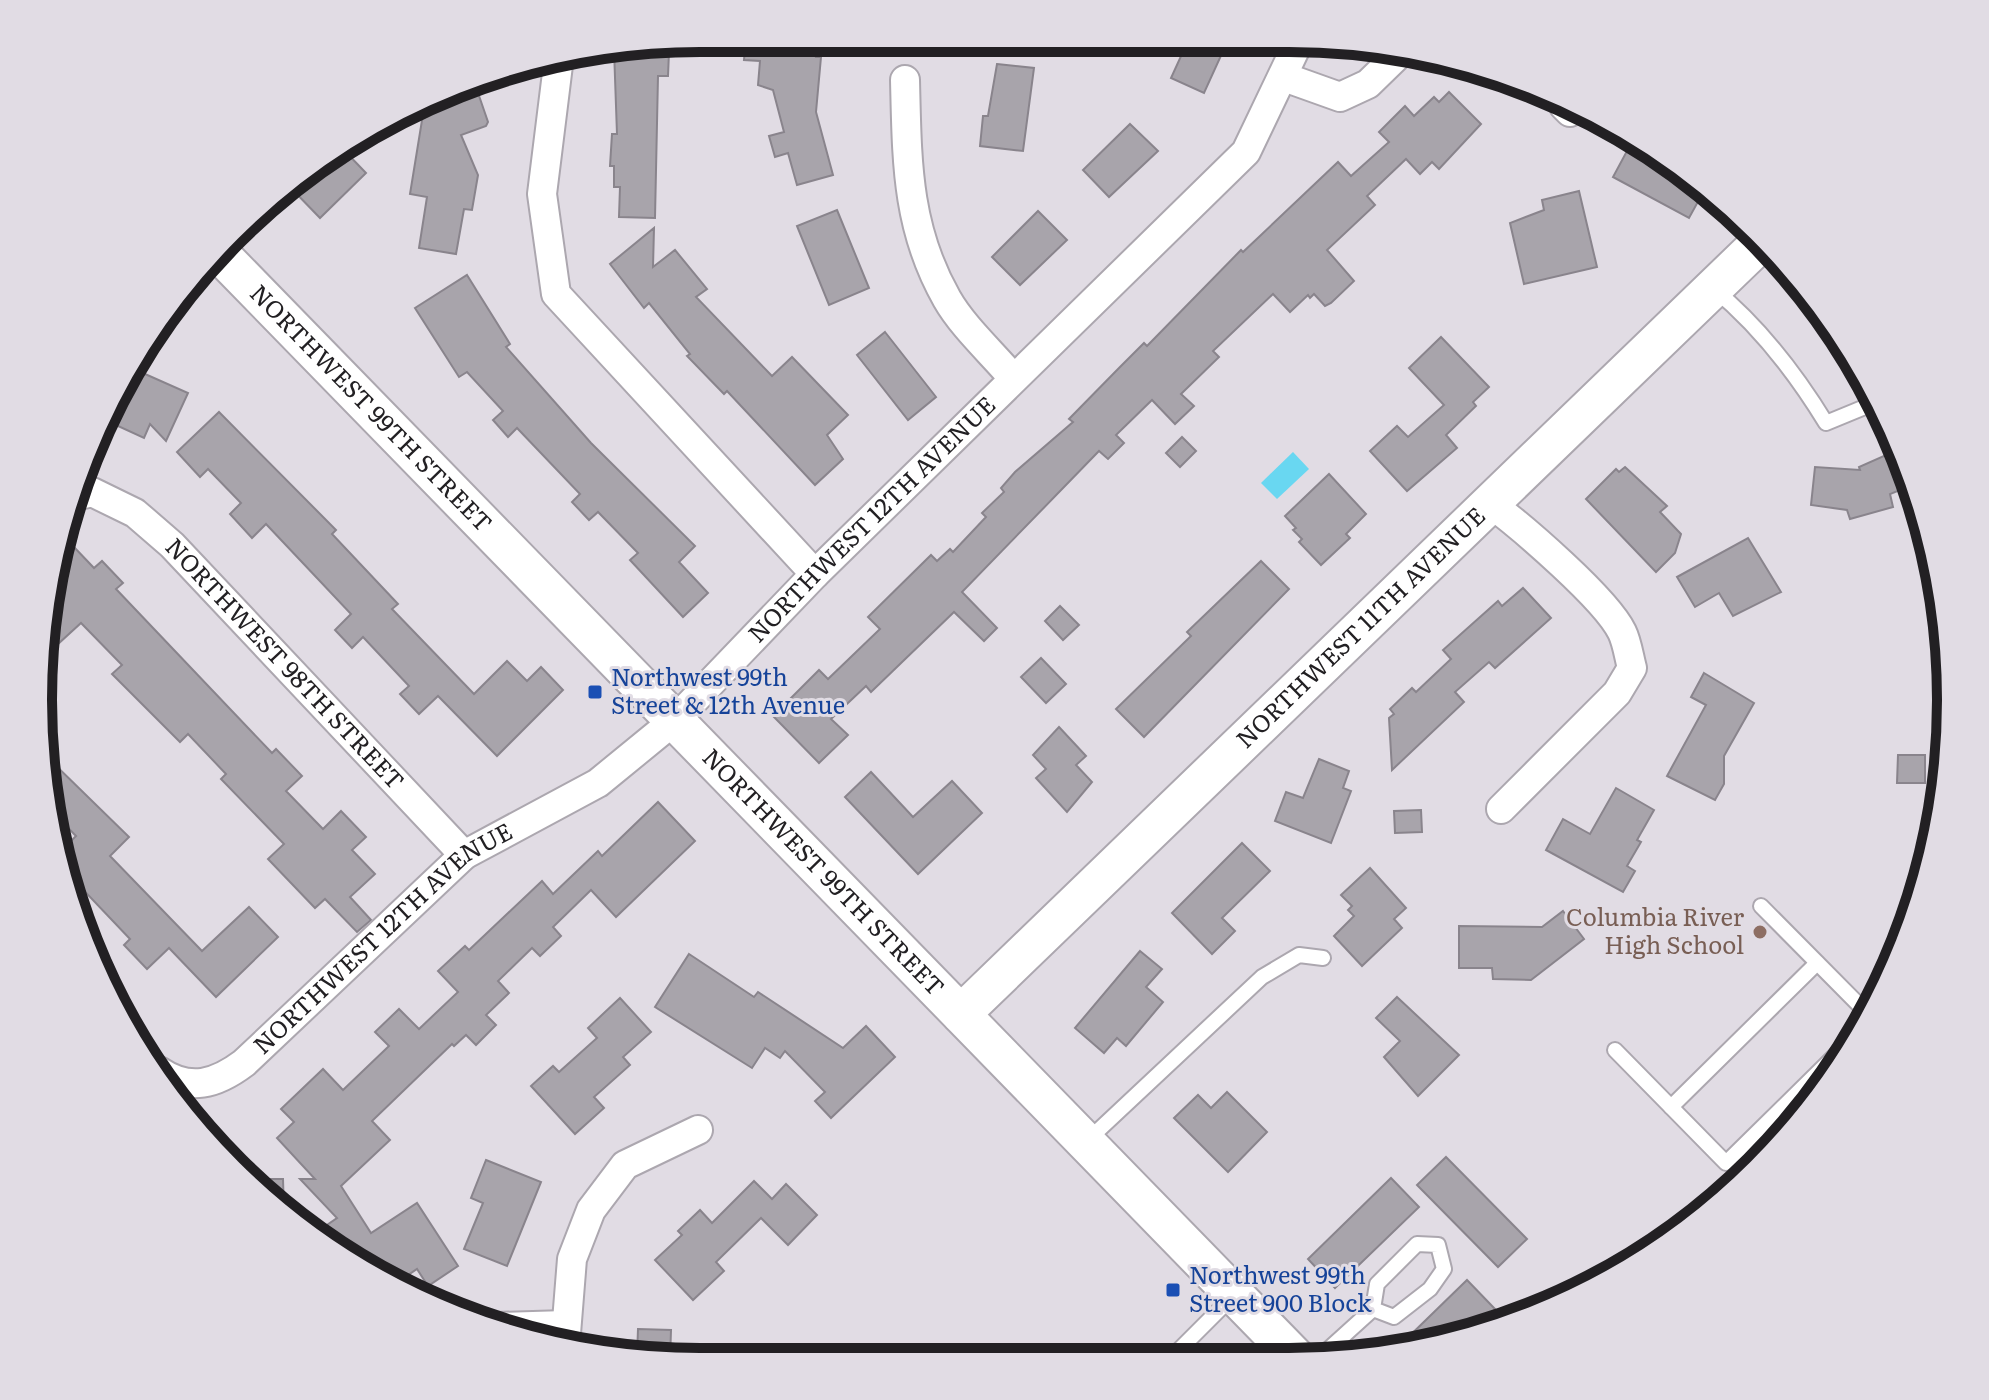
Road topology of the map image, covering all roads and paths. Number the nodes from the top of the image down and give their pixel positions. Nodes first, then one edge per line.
1 (1294, 52) edge
2 (1392, 61) edge
3 (558, 68) edge
4 (1284, 77) junction
5 (905, 80) dead end
6 (1754, 249) edge
7 (225, 260) edge
8 (1713, 288) junction
9 (1013, 378) junction
10 (1866, 406) edge
11 (85, 494) edge
12 (1491, 504) junction
13 (815, 574) junction
14 (675, 720) junction
15 (1501, 809) dead end
16 (464, 855) junction
17 (1761, 906) dead end
18 (1323, 958) dead end
19 (1817, 963) junction
20 (1860, 1006) edge
21 (961, 1014) junction
22 (1615, 1050) dead end
23 (1821, 1069) edge
24 (175, 1080) edge
25 (1671, 1107) junction
26 (698, 1130) dead end
27 (1084, 1143) junction
28 (1234, 1296) junction
29 (1373, 1309) junction
30 (566, 1335) edge
31 (1331, 1347) edge
32 (1181, 1348) edge
33 (1286, 1348) edge

1 - 4 street, NORTHWEST 12TH AVENUE
2 - 4 street
3 - 13 street
4 - 9 street, NORTHWEST 12TH AVENUE
5 - 9 street
6 - 8 main road, NORTHWEST 11TH AVENUE
7 - 14 main road, NORTHWEST 99TH STREET
8 - 10 lane
8 - 12 main road, NORTHWEST 11TH AVENUE
9 - 13 street, NORTHWEST 12TH AVENUE
11 - 16 street, NORTHWEST 98TH STREET
12 - 15 street
12 - 21 main road, NORTHWEST 11TH AVENUE
13 - 14 street, NORTHWEST 12TH AVENUE
14 - 16 street, NORTHWEST 12TH AVENUE
14 - 21 main road, NORTHWEST 99TH STREET
16 - 24 street, NORTHWEST 12TH AVENUE
17 - 19 lane
18 - 27 lane
19 - 20 lane
19 - 25 lane
21 - 27 main road, NORTHWEST 99TH STREET
22 - 25 lane
23 - 25 lane
26 - 30 street
27 - 28 main road, NORTHWEST 99TH STREET
28 - 32 lane
28 - 33 main road, NORTHWEST 99TH STREET
29 - 29 lane
29 - 31 lane

